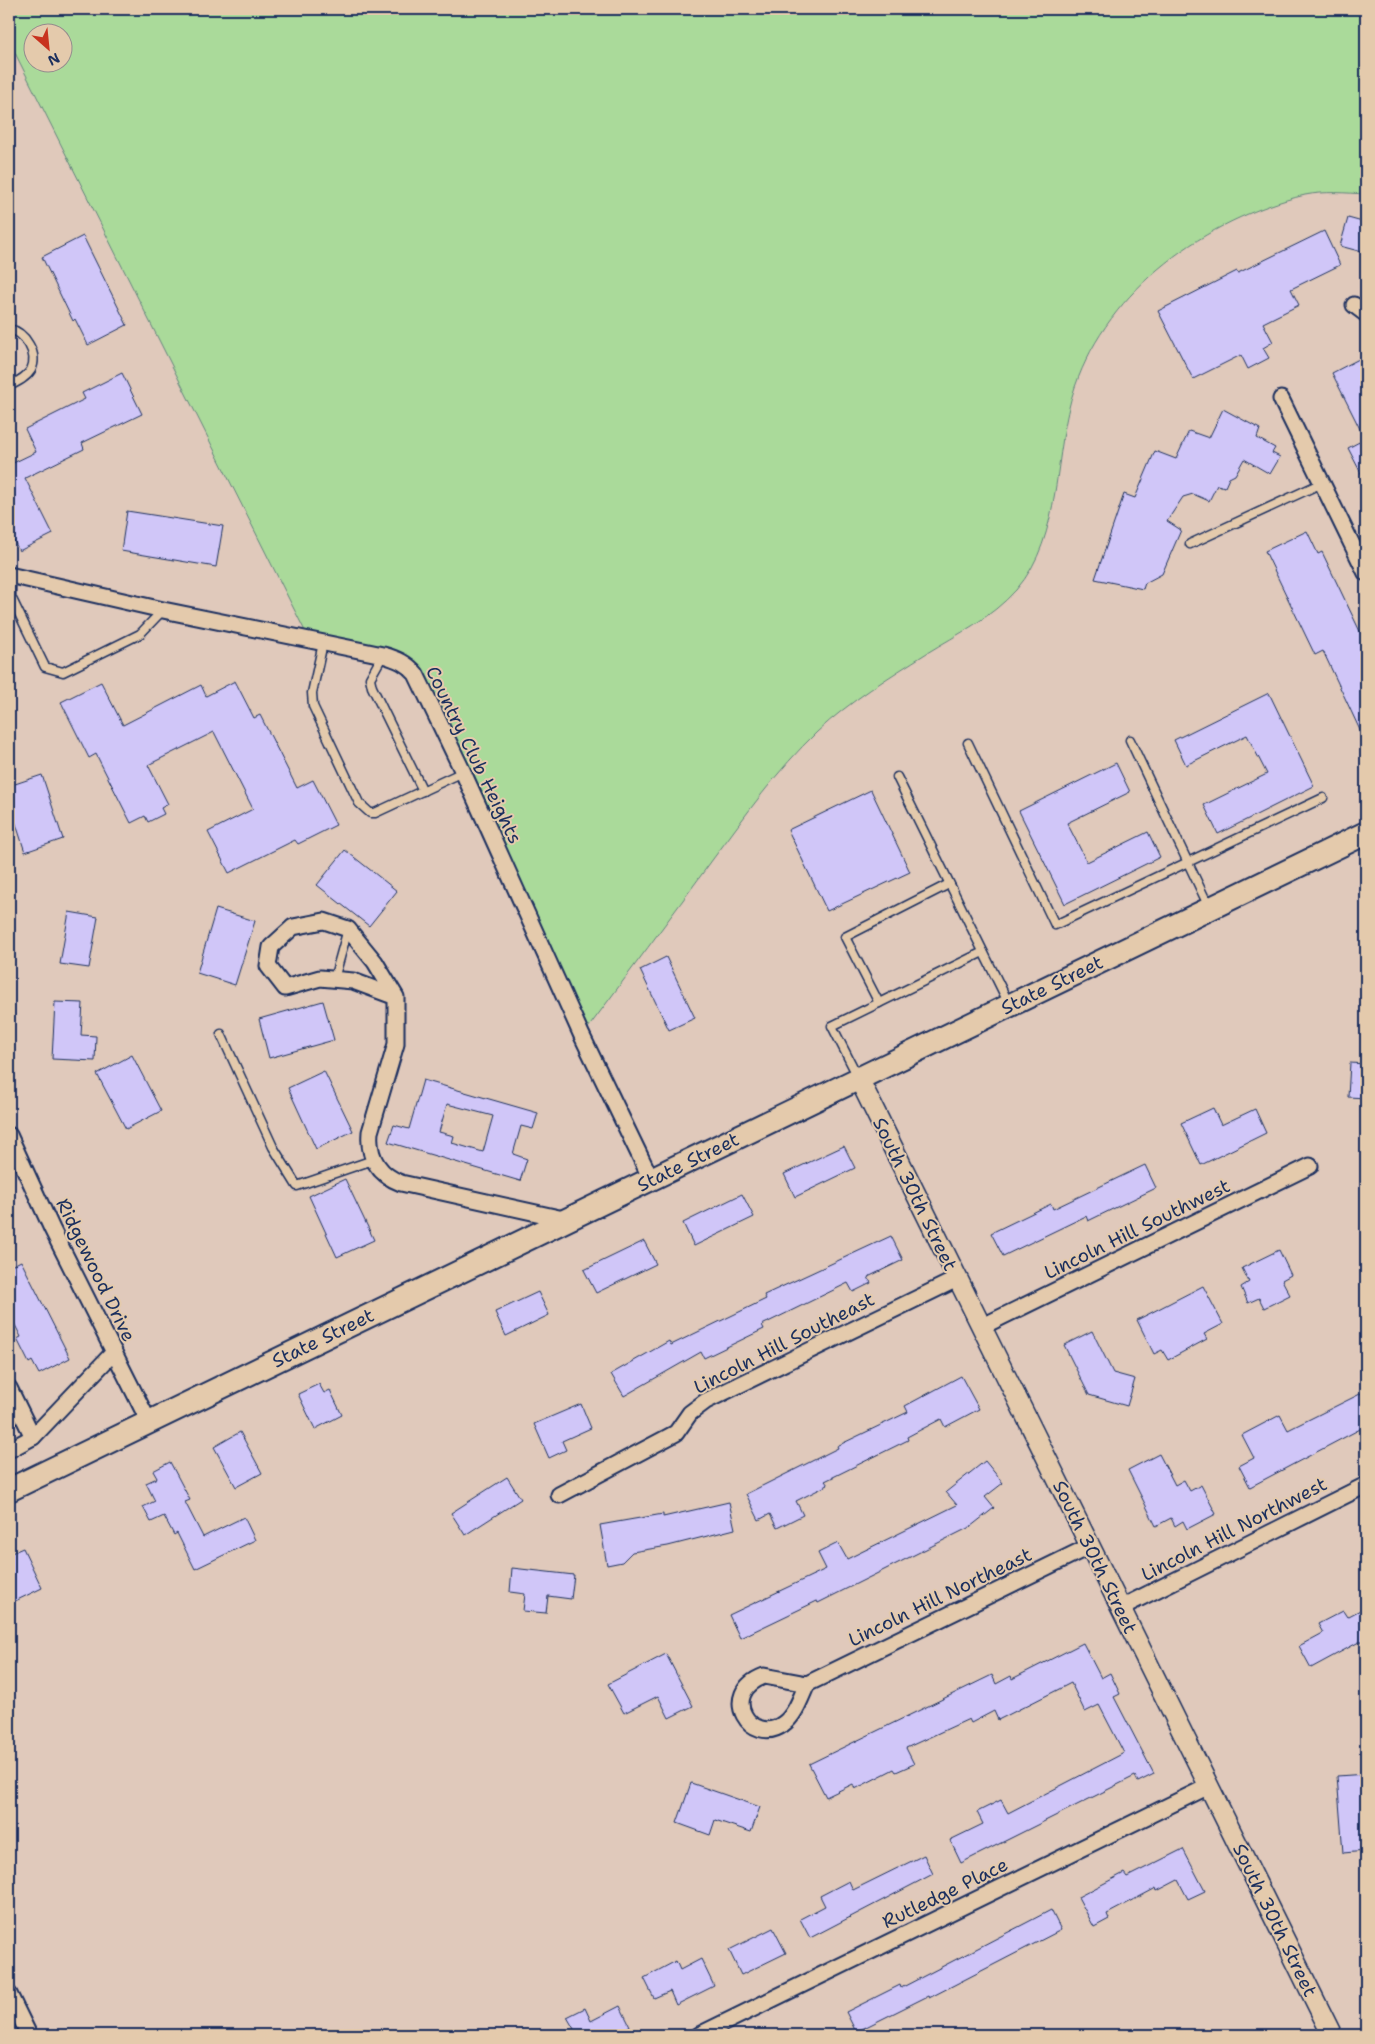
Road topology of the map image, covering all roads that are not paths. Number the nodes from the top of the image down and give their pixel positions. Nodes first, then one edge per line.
1 (9, 329) edge
2 (9, 386) edge
3 (1281, 399) dead end
4 (1322, 483) junction
5 (1190, 544) dead end
6 (1366, 572) edge
7 (10, 576) edge
8 (163, 610) junction
9 (323, 643) junction
10 (383, 655) junction
11 (1130, 740) dead end
12 (968, 743) dead end
13 (463, 772) junction
14 (897, 778) dead end
15 (423, 791) junction
16 (1323, 798) dead end
17 (1366, 833) edge
18 (1188, 862) junction
19 (949, 884) junction
20 (1210, 909) junction
21 (348, 929) junction
22 (983, 952) junction
23 (334, 979) junction
24 (396, 997) junction
25 (879, 1003) junction
26 (1009, 1006) junction
27 (221, 1034) dead end
28 (859, 1079) junction
29 (9, 1135) edge
30 (373, 1160) junction
31 (1310, 1166) dead end
32 (651, 1179) junction
33 (568, 1220) junction
34 (957, 1279) junction
35 (981, 1327) junction
36 (114, 1352) junction
37 (9, 1388) edge
38 (150, 1422) junction
39 (33, 1437) junction
40 (9, 1450) edge
41 (1366, 1485) edge
42 (9, 1490) edge
43 (559, 1495) dead end
44 (1090, 1546) junction
45 (1120, 1608) junction
46 (807, 1684) dead end
47 (1209, 1786) junction
48 (9, 1994) edge
49 (29, 2035) edge
50 (699, 2035) edge
51 (1332, 2035) edge

1 - 2 lane
3 - 4 street
4 - 5 lane
4 - 6 street
7 - 8 street, Country Club Heights
7 - 8 lane
8 - 9 street, Country Club Heights
9 - 10 street, Country Club Heights
9 - 15 lane
10 - 13 street, Country Club Heights
10 - 15 lane
11 - 18 lane
12 - 18 lane
13 - 15 lane
13 - 32 street, Country Club Heights
14 - 19 lane
16 - 18 lane
17 - 20 main road, State Street
18 - 20 lane
19 - 22 lane
19 - 25 lane
20 - 26 main road, State Street
21 - 23 lane
21 - 23 street
21 - 24 street
22 - 25 lane
22 - 26 lane
23 - 24 street
24 - 30 street
25 - 28 lane
26 - 28 main road, State Street
27 - 30 lane
28 - 32 main road, State Street
28 - 34 street, South 30th Street
29 - 36 street, Ridgewood Drive
30 - 33 street
31 - 35 street, Lincoln Hill Southwest
32 - 33 main road, State Street
33 - 38 main road, State Street
34 - 35 street, South 30th Street
34 - 43 street, Lincoln Hill Southeast
35 - 44 street, South 30th Street
36 - 38 street, Ridgewood Drive
36 - 39 street
37 - 39 street
38 - 42 main road, State Street
39 - 40 street
41 - 45 street, Lincoln Hill Northwest
44 - 45 street, South 30th Street
44 - 46 street, Lincoln Hill Northeast
45 - 47 street, South 30th Street
47 - 50 street, Rutledge Place
47 - 51 street, South 30th Street
48 - 49 street

